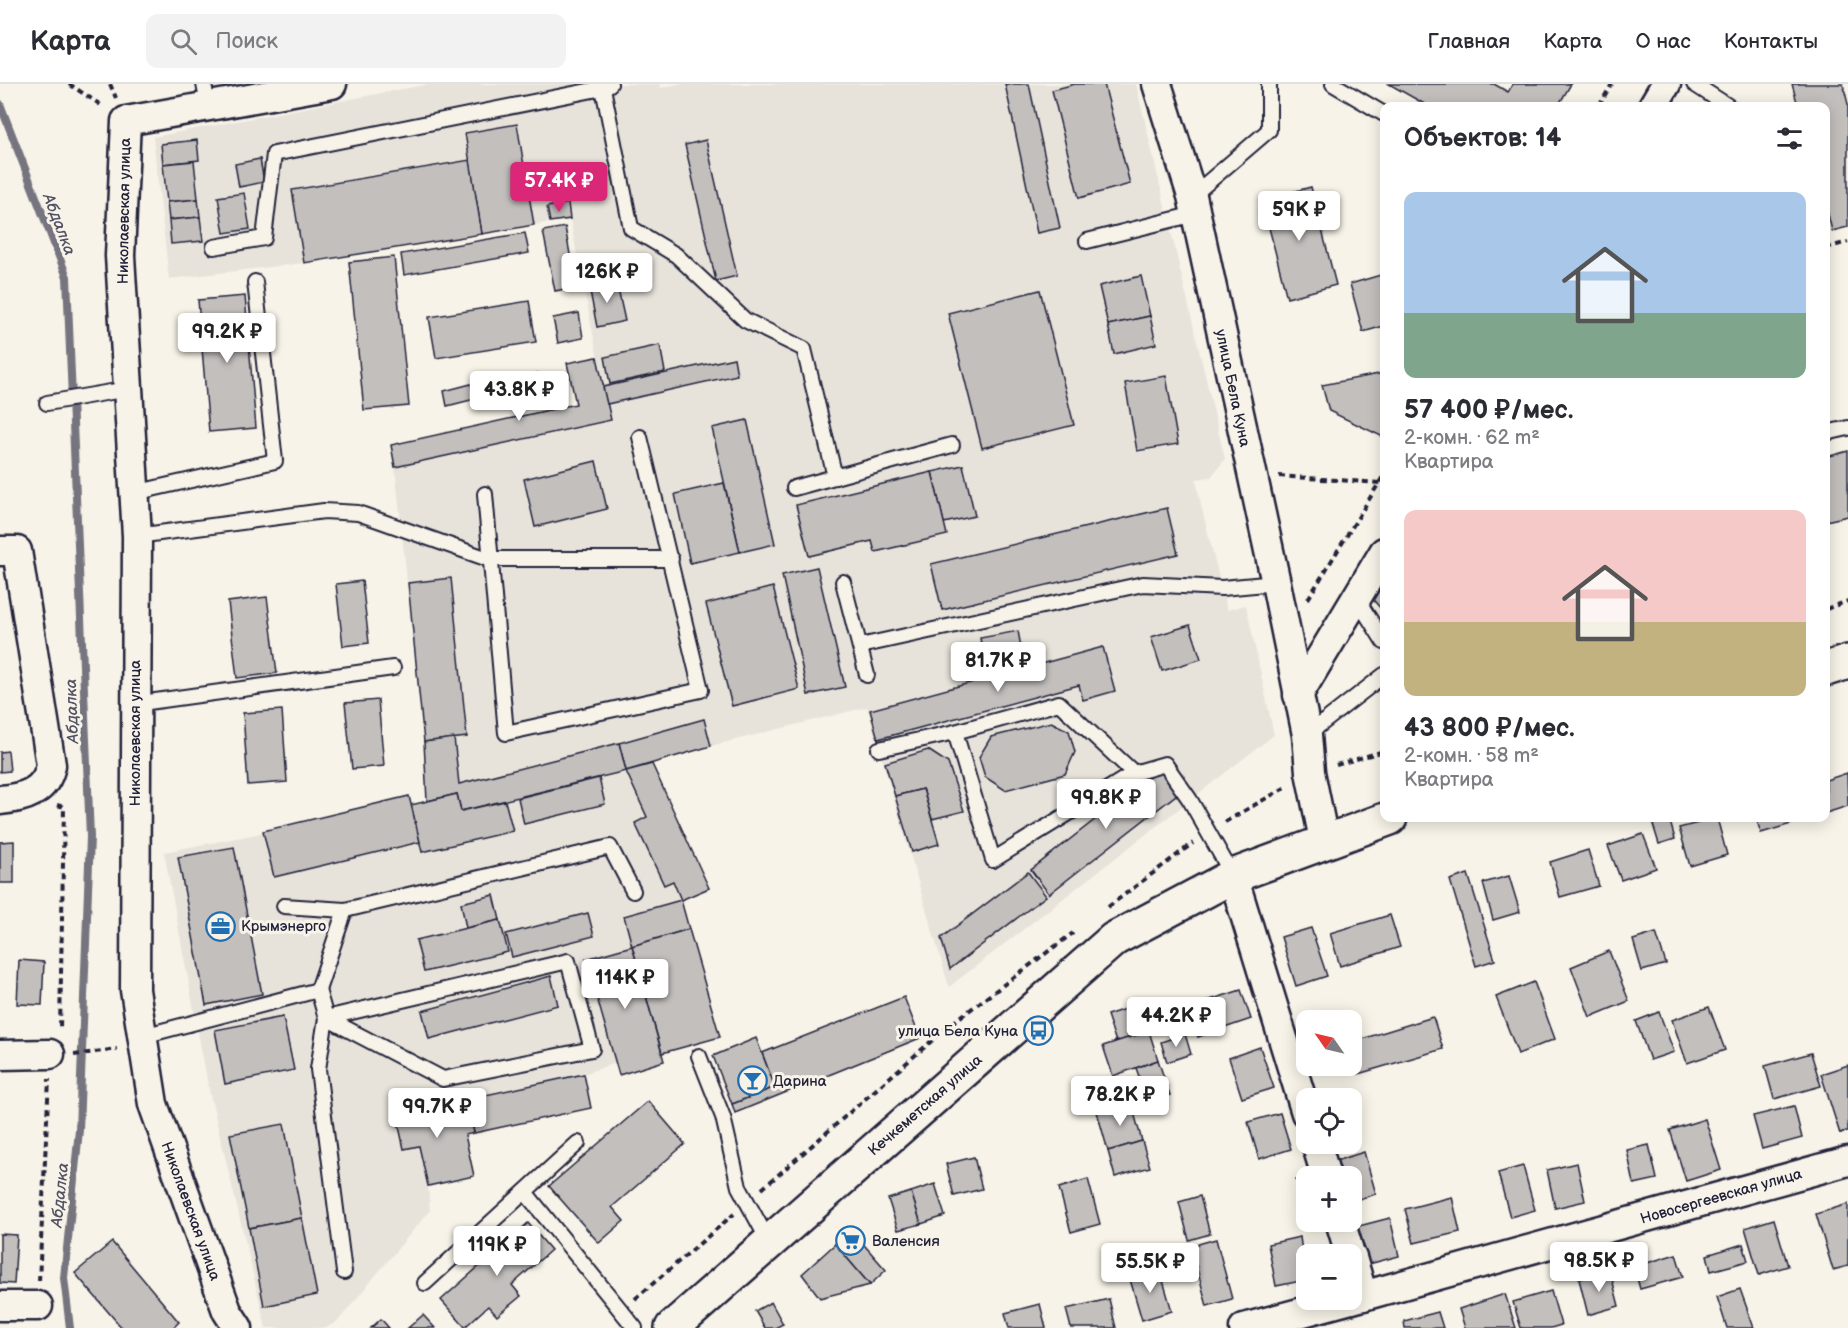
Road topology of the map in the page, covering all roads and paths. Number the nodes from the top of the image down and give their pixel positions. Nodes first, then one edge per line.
1 (69, 84) edge
2 (332, 84) edge
3 (1156, 84) edge
4 (1269, 84) edge
5 (1333, 84) edge
6 (1612, 84) edge
7 (1666, 84) edge
8 (1694, 84) edge
9 (606, 86) edge
10 (206, 95) edge
11 (1601, 102) edge
12 (1655, 102) edge
13 (1722, 102) edge
14 (1380, 112) edge
15 (126, 121) junction
16 (1193, 205) junction
17 (1087, 241) dead end
18 (1848, 242) edge
19 (214, 247) dead end
20 (1830, 247) edge
21 (255, 282) dead end
22 (128, 389) junction
23 (47, 403) dead end
24 (1848, 428) edge
25 (1830, 432) edge
26 (640, 437) dead end
27 (952, 445) dead end
28 (1252, 474) junction
29 (835, 477) junction
30 (1380, 483) joint
31 (794, 488) dead end
32 (134, 493) junction
33 (484, 494) dead end
34 (136, 536) junction
35 (7, 550) edge
36 (488, 559) junction
37 (671, 559) junction
38 (1380, 559) edge
39 (843, 582) dead end
40 (1276, 583) junction
41 (1357, 599) junction
42 (1848, 601) edge
43 (1830, 608) edge
44 (1286, 635) junction
45 (1380, 636) edge
46 (860, 646) junction
47 (1848, 662) edge
48 (393, 668) dead end
49 (1830, 668) edge
50 (867, 675) dead end
51 (1380, 678) edge
52 (1298, 695) junction
53 (134, 704) junction
54 (955, 732) junction
55 (1307, 735) junction
56 (879, 749) dead end
57 (1380, 753) edge
58 (1310, 772) junction
59 (1134, 773) junction
60 (12, 799) edge
61 (1380, 821) edge
62 (1208, 832) junction
63 (1324, 840) junction
64 (1233, 876) junction
65 (633, 891) dead end
66 (284, 906) dead end
67 (345, 910) junction
68 (1103, 910) dead end
69 (1075, 932) dead end
70 (318, 990) junction
71 (326, 1018) junction
72 (142, 1036) junction
73 (117, 1049) dead end
74 (62, 1054) joint
75 (0, 1055) edge
76 (699, 1056) dead end
77 (1298, 1088) edge
78 (578, 1143) dead end
79 (1848, 1161) edge
80 (525, 1192) junction
81 (747, 1202) junction
82 (769, 1242) junction
83 (344, 1272) dead end
84 (426, 1283) dead end
85 (1362, 1296) edge
86 (0, 1306) edge
87 (38, 1306) dead end
88 (1311, 1310) edge
89 (622, 1311) junction
90 (238, 1328) edge
91 (635, 1328) edge
92 (672, 1328) edge
93 (1244, 1328) edge

1 - 15 path
2 - 10 street
3 - 16 street, улица Бела Куна
4 - 16 lane
5 - 14 lane
6 - 11 path
7 - 12 street
8 - 13 lane
9 - 19 lane
9 - 29 lane
10 - 15 street
15 - 22 street, Николаевская улица
16 - 17 lane
16 - 28 street, улица Бела Куна
18 - 20 path
21 - 32 lane
22 - 23 lane
22 - 32 street, Николаевская улица
24 - 25 lane
26 - 37 lane
27 - 29 lane
28 - 30 path
28 - 40 street, улица Бела Куна
29 - 31 lane
30 - 44 path
32 - 34 street, Николаевская улица
33 - 36 lane
34 - 36 lane
34 - 53 street, Николаевская улица
35 - 60 street
36 - 37 lane
36 - 37 lane
38 - 41 street
39 - 46 lane
40 - 44 street, улица Бела Куна
40 - 46 lane
41 - 45 lane
41 - 52 street
42 - 43 path
44 - 52 street, улица Бела Куна
46 - 50 lane
47 - 49 main road
48 - 53 lane
51 - 55 lane
52 - 55 street, улица Бела Куна
53 - 72 street, Николаевская улица
54 - 56 lane
54 - 59 lane
54 - 59 lane
55 - 58 street, улица Бела Куна
57 - 58 path
58 - 62 path
58 - 63 street, улица Бела Куна
59 - 62 lane
61 - 63 main road, Кечкеметская улица
62 - 64 lane
62 - 68 path
63 - 64 main road, Кечкеметская улица
64 - 77 street
64 - 82 main road, Кечкеметская улица
65 - 67 lane
66 - 67 lane
67 - 70 lane
69 - 81 path
70 - 71 lane
70 - 72 lane
71 - 71 lane
71 - 83 lane
72 - 90 street, Николаевская улица
73 - 74 path
74 - 75 street
76 - 81 lane
78 - 80 lane
79 - 85 street, Новосергеевская улица
80 - 84 lane
80 - 89 lane
81 - 82 lane
81 - 89 path
82 - 92 main road, Кечкеметская улица
86 - 87 street
88 - 93 street, Новосергеевская улица
89 - 91 lane

